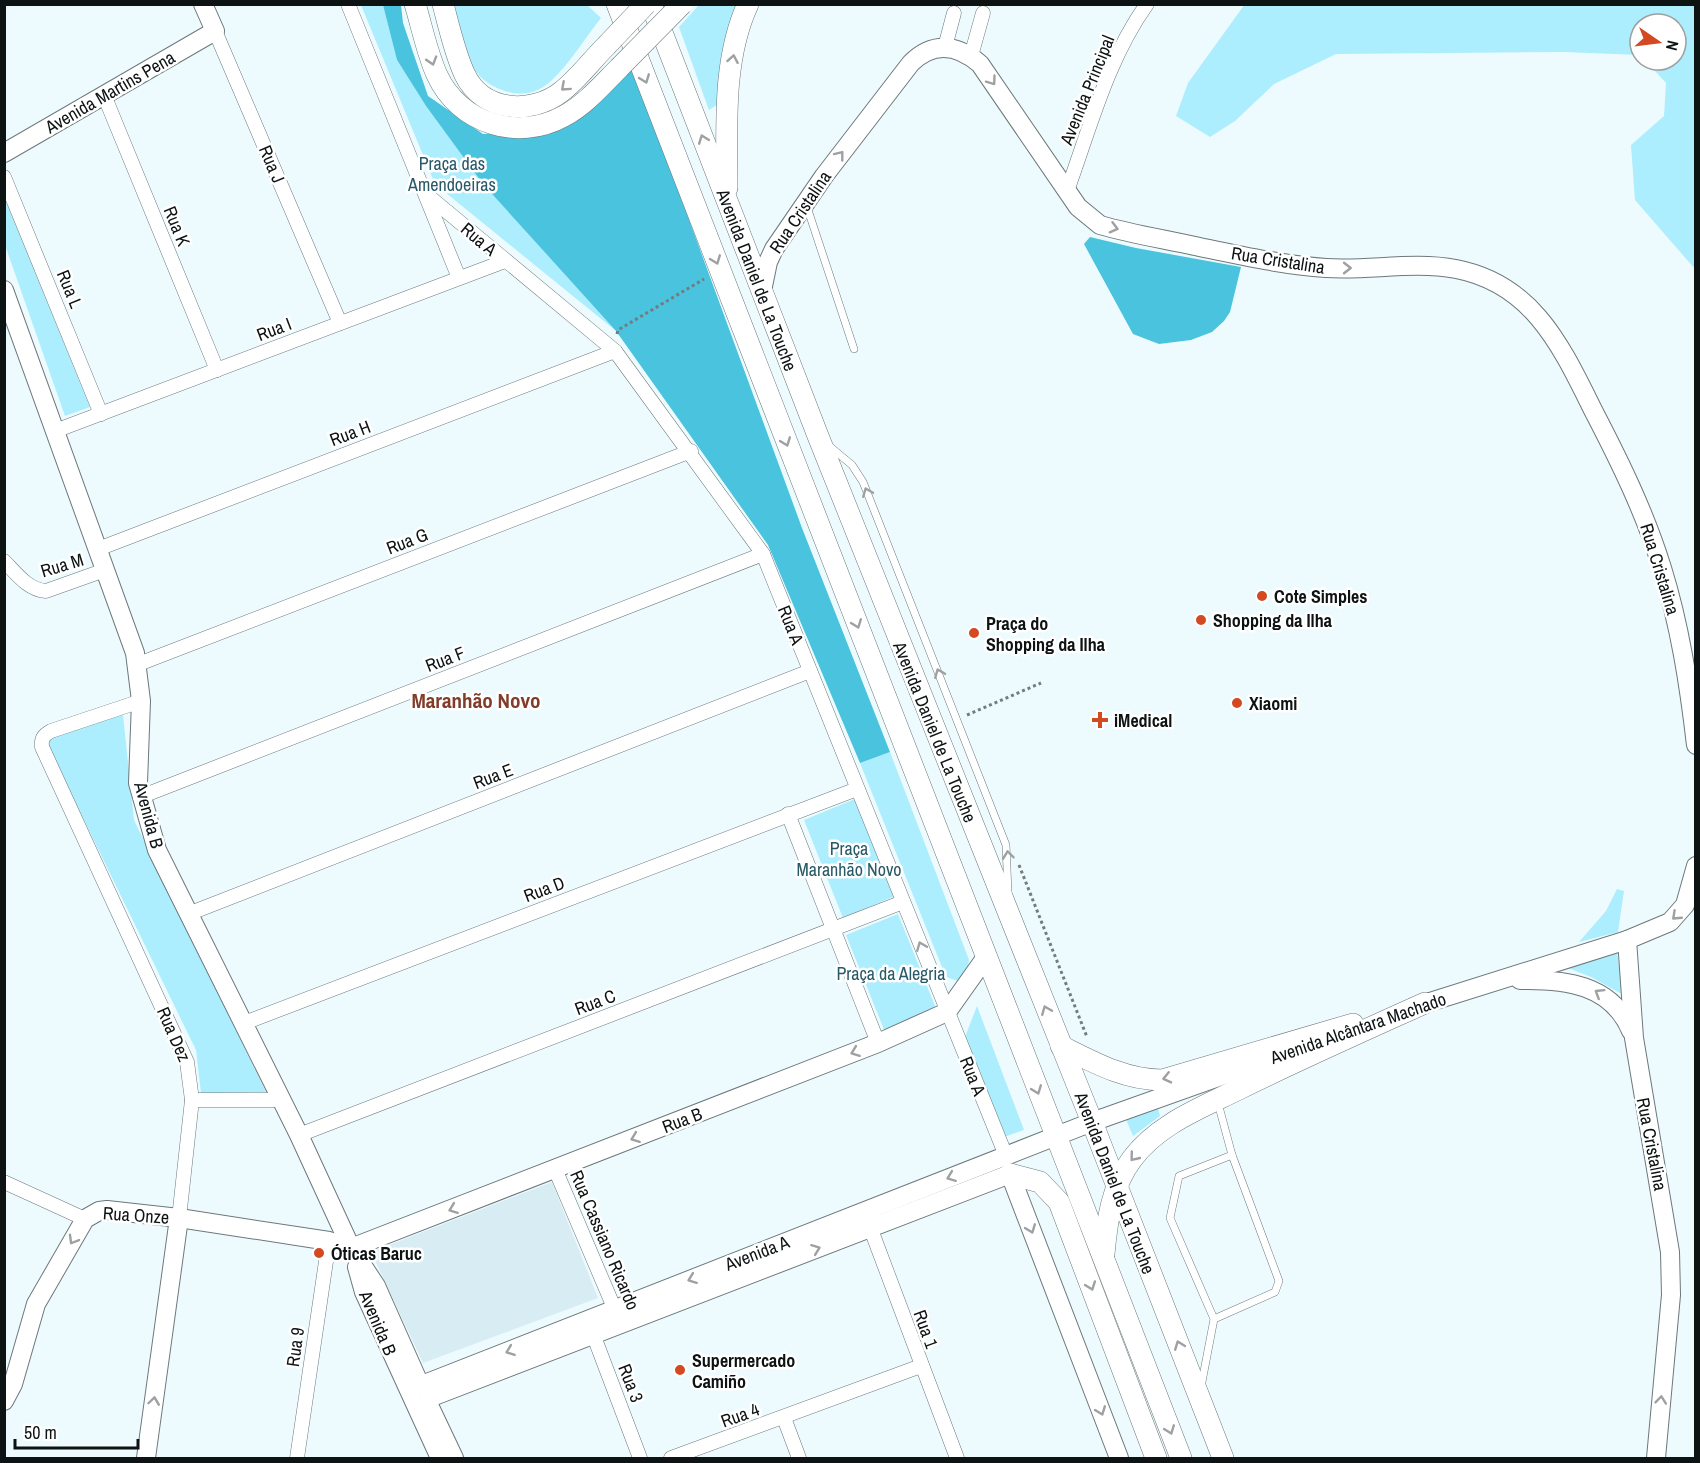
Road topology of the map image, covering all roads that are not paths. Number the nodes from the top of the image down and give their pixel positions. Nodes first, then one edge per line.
1 (203, 4) edge
2 (348, 4) edge
3 (415, 4) edge
4 (443, 4) edge
5 (616, 4) edge
6 (648, 4) edge
7 (682, 4) edge
8 (748, 4) edge
9 (1147, 4) edge
10 (956, 9) edge
11 (984, 9) edge
12 (215, 31) junction
13 (945, 47) junction
14 (971, 56) junction
15 (104, 95) junction
16 (4, 153) edge
17 (4, 177) edge
18 (1067, 191) junction
19 (427, 195) junction
20 (727, 201) junction
21 (806, 202) junction
22 (505, 261) junction
23 (459, 278) junction
24 (4, 290) edge
25 (762, 291) junction
26 (340, 324) junction
27 (854, 350) dead end
28 (615, 351) junction
29 (217, 370) junction
30 (101, 414) junction
31 (55, 431) junction
32 (691, 451) junction
33 (99, 549) junction
34 (763, 554) junction
35 (4, 561) edge
36 (105, 570) junction
37 (136, 664) junction
38 (810, 671) junction
39 (141, 701) junction
40 (1695, 745) edge
41 (857, 789) junction
42 (140, 797) junction
43 (788, 814) junction
44 (1695, 866) edge
45 (903, 902) junction
46 (188, 914) junction
47 (833, 929) junction
48 (1627, 940) junction
49 (986, 957) junction
50 (1492, 982) junction
51 (1425, 1003) junction
52 (947, 1012) junction
53 (244, 1023) junction
54 (1634, 1038) junction
55 (879, 1043) junction
56 (1061, 1046) junction
57 (192, 1100) junction
58 (282, 1100) junction
59 (1217, 1100) junction
60 (1092, 1122) junction
61 (299, 1134) junction
62 (1056, 1137) junction
63 (1232, 1155) junction
64 (1008, 1165) junction
65 (555, 1169) junction
66 (4, 1182) edge
67 (1117, 1187) junction
68 (1063, 1211) junction
69 (179, 1218) junction
70 (86, 1219) junction
71 (868, 1220) junction
72 (329, 1241) junction
73 (351, 1248) junction
74 (1103, 1258) junction
75 (618, 1317) junction
76 (1214, 1319) junction
77 (591, 1327) junction
78 (921, 1366) junction
79 (420, 1394) junction
80 (1199, 1398) junction
81 (4, 1401) edge
82 (784, 1418) junction
83 (146, 1458) edge
84 (297, 1458) edge
85 (440, 1458) edge
86 (454, 1458) edge
87 (640, 1458) edge
88 (671, 1458) edge
89 (799, 1458) edge
90 (957, 1458) edge
91 (1119, 1458) edge
92 (1156, 1458) edge
93 (1181, 1458) edge
94 (1223, 1458) edge
95 (1656, 1458) edge

1 - 12 street, Rua J
2 - 19 street, Rua A
3 -> 7 main road, bridge
6 -> 4 main road, bridge
5 -> 49 main road, Avenida Daniel de La Touche
20 -> 6 main road, Avenida Daniel de La Touche
20 -> 8 main road
9 - 18 street, Avenida Principal
10 - 13 street
11 - 14 street
12 - 15 street, Avenida Martins Pena
12 - 26 street, Rua J
13 - 14 street, Rua Cristalina
21 -> 13 street, Rua Cristalina
14 -> 18 street, Rua Cristalina
15 - 16 street, Avenida Martins Pena
15 - 29 street, Rua K
17 - 30 street, Rua L
18 -> 40 street, Rua Cristalina
19 - 22 street, Rua A
19 - 23 street, Rua A
20 - 25 main road, Avenida Daniel de La Touche
21 - 25 street, Rua Cristalina
21 - 27 lane
22 - 23 street, Rua I
22 - 28 street, Rua A
23 - 26 street, Rua I
24 - 31 street, Avenida B
56 -> 25 main road, Avenida Daniel de La Touche
26 - 29 street, Rua I
28 - 32 street, Rua A
28 - 33 street, Rua H
29 - 30 street, Rua I
30 - 31 street, Rua I
31 - 33 street, Avenida B
32 - 34 street, Rua A
32 - 37 street, Rua G
33 - 36 street, Avenida B
34 - 38 street, Rua A
34 - 42 street, Rua F
35 - 36 street, Rua M
36 - 37 street, Avenida B
37 - 39 street, Avenida B
38 - 41 street, Rua A
38 - 46 street, Rua E
39 - 42 street, Avenida B
39 - 57 street, Rua Dez
41 - 43 street, Rua D
41 - 45 street, Rua A
42 - 46 street, Avenida B
43 - 47 street
43 - 53 street, Rua D
44 -> 48 street
45 - 47 street, Rua C
52 -> 45 street, Rua A
46 - 53 street, Avenida B
47 - 55 street
47 - 61 street, Rua C
48 - 50 street, Avenida Alcântara Machado
48 - 54 street, Rua Cristalina
49 - 52 street
49 -> 62 main road, Avenida Daniel de La Touche
50 - 51 street, Avenida Alcântara Machado
54 -> 50 street
51 -> 56 main road
51 - 59 main road
51 - 60 street, Avenida Alcântara Machado
52 - 55 street, Rua B
52 - 64 street, Rua A
53 - 58 street, Avenida B
95 -> 54 street, Rua Cristalina
55 -> 65 street, Rua B
56 - 60 main road, Avenida Daniel de La Touche
57 - 58 street
57 - 69 street, Rua Dez
58 - 61 street, Avenida B
59 - 63 lane
59 -> 67 main road
60 - 62 street, Avenida A
60 - 67 main road, Avenida Daniel de La Touche
61 - 73 street, Avenida B
62 - 64 street, Avenida A
62 - 68 main road
62 - 74 main road, Avenida Daniel de La Touche
63 - 76 lane
63 - 76 lane
64 - 68 main road
64 - 71 street, Avenida A
64 -> 91 street, Rua A
65 -> 73 street, Rua B
65 - 75 street, Rua Cassiano Ricardo
66 - 70 street
67 - 74 main road
80 -> 67 main road, Avenida Daniel de La Touche
68 -> 92 main road
69 - 70 street, Rua Onze
69 - 72 street, Rua Onze
83 -> 69 street, Rua Dez
70 -> 81 street, Rua Onze
71 - 75 street, Avenida A
71 - 78 street, Rua 1
72 - 73 street, Rua Onze
72 - 84 street, Rua 9
73 - 79 street, Avenida B
74 -> 93 main road, Avenida Daniel de La Touche
75 - 77 street, Avenida A
76 - 80 lane
77 - 79 street, Avenida A
77 - 87 street, Rua 3
78 - 82 street, Rua 4
78 - 90 street, Rua 1
79 - 85 street
79 - 86 street
80 - 94 main road, Avenida Daniel de La Touche
82 - 88 street, Rua 4
82 - 89 street

